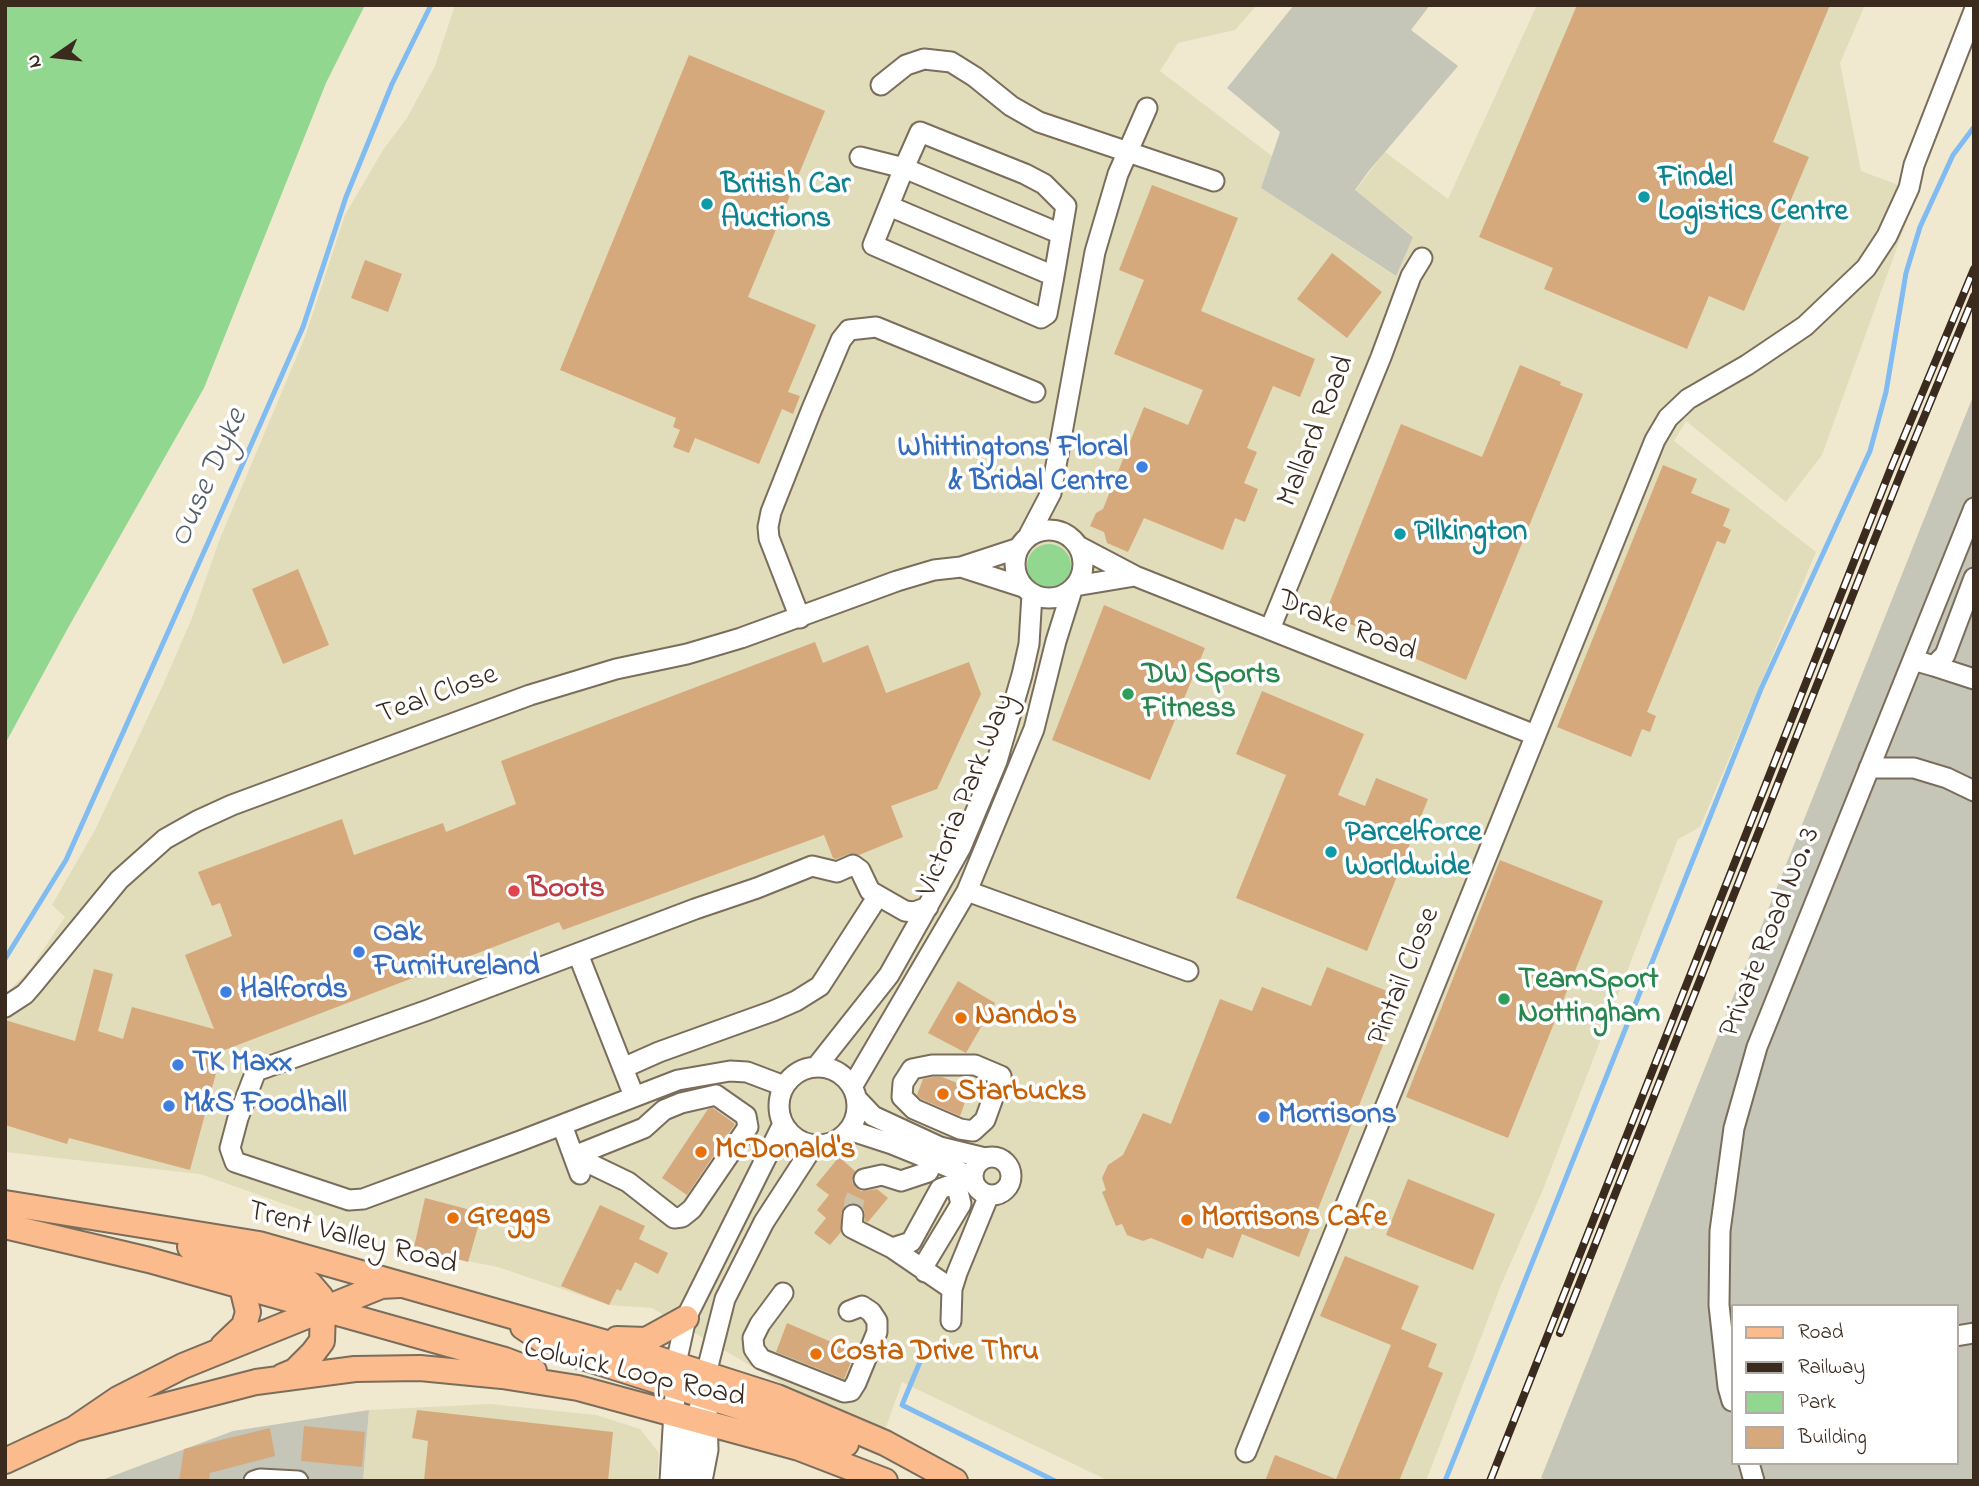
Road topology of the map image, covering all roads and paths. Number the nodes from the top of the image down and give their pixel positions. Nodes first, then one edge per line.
1 (1974, 11) edge
2 (881, 85) dead end
3 (1147, 108) dead end
4 (1126, 152) junction
5 (860, 158) dead end
6 (904, 168) junction
7 (1214, 181) dead end
8 (888, 206) junction
9 (1061, 234) junction
10 (1422, 258) dead end
11 (1054, 276) junction
12 (1035, 392) dead end
13 (1051, 493) junction
14 (1974, 508) edge
15 (1073, 540) junction
16 (1024, 541) junction
17 (961, 567) junction
18 (1135, 576) junction
19 (1974, 578) edge
20 (1074, 588) junction
21 (1027, 590) junction
22 (800, 618) junction
23 (1270, 629) junction
24 (1913, 660) junction
25 (1939, 660) junction
26 (1974, 679) edge
27 (1535, 735) junction
28 (1870, 768) junction
29 (1974, 791) edge
30 (967, 891) junction
31 (878, 896) junction
32 (928, 907) junction
33 (578, 954) junction
34 (1188, 971) dead end
35 (5, 1007) edge
36 (817, 1066) junction
37 (624, 1068) junction
38 (1000, 1080) joint
39 (784, 1086) junction
40 (854, 1092) junction
41 (634, 1096) junction
42 (783, 1124) junction
43 (562, 1125) junction
44 (849, 1130) junction
45 (814, 1145) junction
46 (985, 1158) junction
47 (933, 1162) junction
48 (577, 1165) junction
49 (864, 1179) dead end
50 (973, 1180) junction
51 (989, 1195) junction
52 (5, 1203) edge
53 (67, 1213) junction
54 (853, 1215) dead end
55 (5, 1226) edge
56 (892, 1248) junction
57 (925, 1272) junction
58 (402, 1285) junction
59 (242, 1287) junction
60 (952, 1289) junction
61 (783, 1293) dead end
62 (323, 1310) junction
63 (849, 1311) dead end
64 (504, 1315) junction
65 (686, 1318) junction
66 (951, 1321) dead end
67 (585, 1337) junction
68 (218, 1351) junction
69 (676, 1376) junction
70 (273, 1380) junction
71 (1730, 1384) edge
72 (706, 1385) junction
73 (578, 1388) junction
74 (691, 1418) junction
75 (74, 1429) junction
76 (1246, 1452) dead end
77 (5, 1461) edge
78 (254, 1481) edge
79 (298, 1481) edge
80 (670, 1481) edge
81 (686, 1481) edge
82 (702, 1481) edge
83 (885, 1481) edge
84 (926, 1481) edge
85 (955, 1481) edge

1 - 27 street, Pintail Close
2 - 4 street
3 - 4 street
4 - 7 street
4 - 13 street
5 - 6 street
6 - 8 street
6 - 9 street
6 - 9 street
8 - 11 street
8 - 11 street
9 - 11 street
10 - 23 street, Mallard Road
12 - 22 street
13 - 15 street
13 - 16 street
14 - 24 street, Private Road No. 3
15 - 16 street
15 - 18 street, Drake Road
15 - 20 street
16 - 17 street, Teal Close
16 - 21 street
17 - 21 street, Teal Close
17 - 22 street, Teal Close
18 - 20 street
18 - 23 street, Drake Road
19 - 25 street
20 - 21 street
20 - 30 street, Victoria Park Way
21 - 32 street, Victoria Park Way
22 - 35 street, Teal Close
23 - 27 street, Drake Road
24 - 25 street
24 - 28 street, Private Road No. 3
25 - 26 street
27 - 76 street, Pintail Close
28 - 29 street
28 - 71 street, Private Road No. 3
30 - 34 street
30 - 40 street, Victoria Park Way
31 - 32 street
31 - 33 street
31 - 37 street
32 - 36 street, Victoria Park Way
33 - 37 street
33 - 43 street
36 - 39 street, Victoria Park Way
36 - 40 street
37 - 41 street
38 - 38 street
39 - 41 street
39 - 42 street
40 - 44 street, Victoria Park Way
40 - 46 street
41 - 43 street
42 - 45 street
42 - 65 street
43 - 48 street
44 - 45 street
44 - 47 street
45 - 72 street
46 - 50 street
46 - 51 street
47 - 49 street
47 - 50 street
48 - 48 street
50 - 51 street
51 - 60 street
52 - 53 main road, Trent Valley Road
53 - 58 main road, Trent Valley Road
53 - 62 main road
54 - 56 street
55 - 59 main road
56 - 57 street
56 - 57 street
57 - 60 street
58 - 62 main road, Colwick Loop Road
58 - 64 main road, Trent Valley Road
59 - 62 main road
59 - 68 main road
60 - 66 street
61 - 63 street
62 - 68 main road, Colwick Loop Road
62 - 70 main road
62 - 73 main road
64 - 67 main road, Trent Valley Road
64 - 69 main road
65 - 67 main road
65 - 69 street
67 - 69 main road, Trent Valley Road
68 - 75 main road, Colwick Loop Road
69 - 72 main road, Colwick Loop Road
69 - 74 street
70 - 73 main road, Colwick Loop Road
70 - 75 main road, Colwick Loop Road
72 - 74 street
72 - 84 main road
72 - 85 main road, Colwick Loop Road
73 - 74 main road, Colwick Loop Road
74 - 80 street
74 - 81 street
74 - 82 street
74 - 83 main road, Colwick Loop Road
75 - 77 main road, Colwick Loop Road
78 - 79 street

